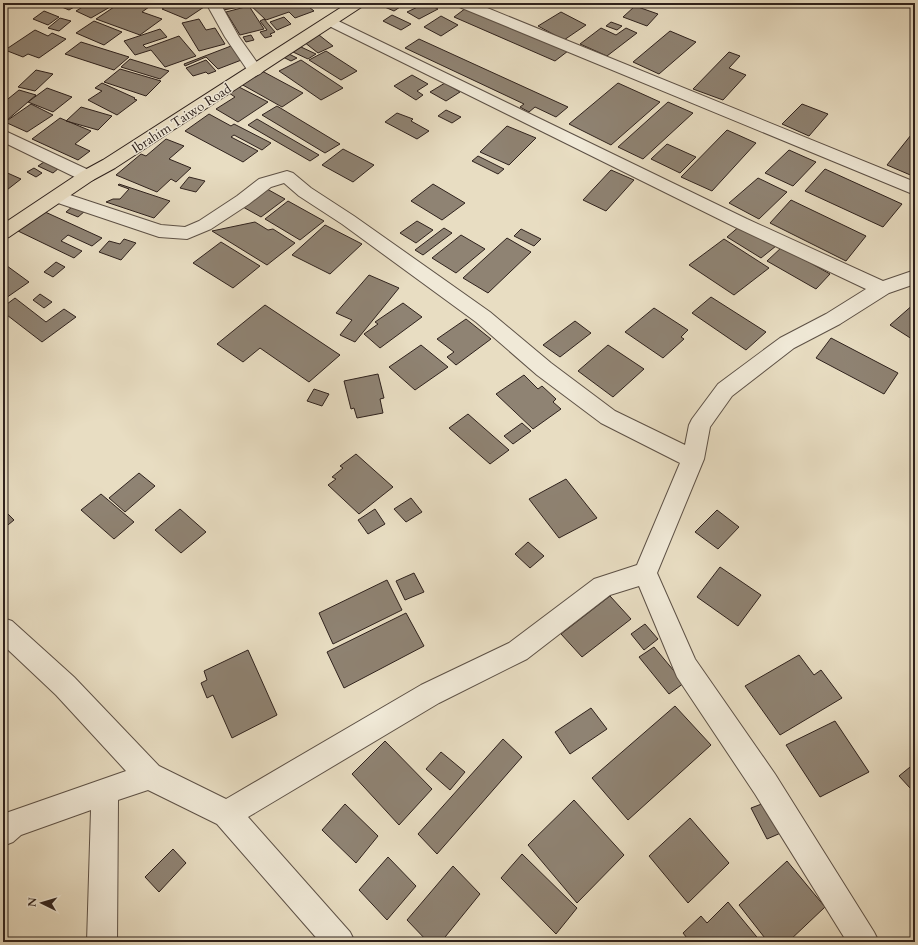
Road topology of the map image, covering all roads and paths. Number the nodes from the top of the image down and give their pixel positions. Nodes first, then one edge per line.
1 (213, 3) edge
2 (358, 3) edge
3 (462, 3) edge
4 (330, 21) junction
5 (255, 71) junction
6 (3, 135) edge
7 (87, 176) junction
8 (915, 189) edge
9 (58, 197) junction
10 (3, 233) edge
11 (915, 277) edge
12 (882, 288) junction
13 (693, 459) junction
14 (645, 573) junction
15 (3, 629) edge
16 (149, 776) junction
17 (105, 791) junction
18 (227, 814) junction
19 (3, 832) edge
20 (102, 942) edge
21 (340, 942) edge
22 (864, 942) edge

1 - 5 street
2 - 4 main road, Ibrahim Taiwo Road
3 - 8 street
4 - 5 main road, Ibrahim Taiwo Road
4 - 12 street
5 - 7 main road, Ibrahim Taiwo Road
6 - 7 street
7 - 9 main road, Ibrahim Taiwo Road
9 - 10 main road, Ibrahim Taiwo Road
9 - 13 street
11 - 12 street
12 - 13 street
13 - 14 street
14 - 18 street
14 - 22 street
15 - 16 street
16 - 17 street
16 - 18 street
17 - 19 street
17 - 20 street
18 - 21 street

